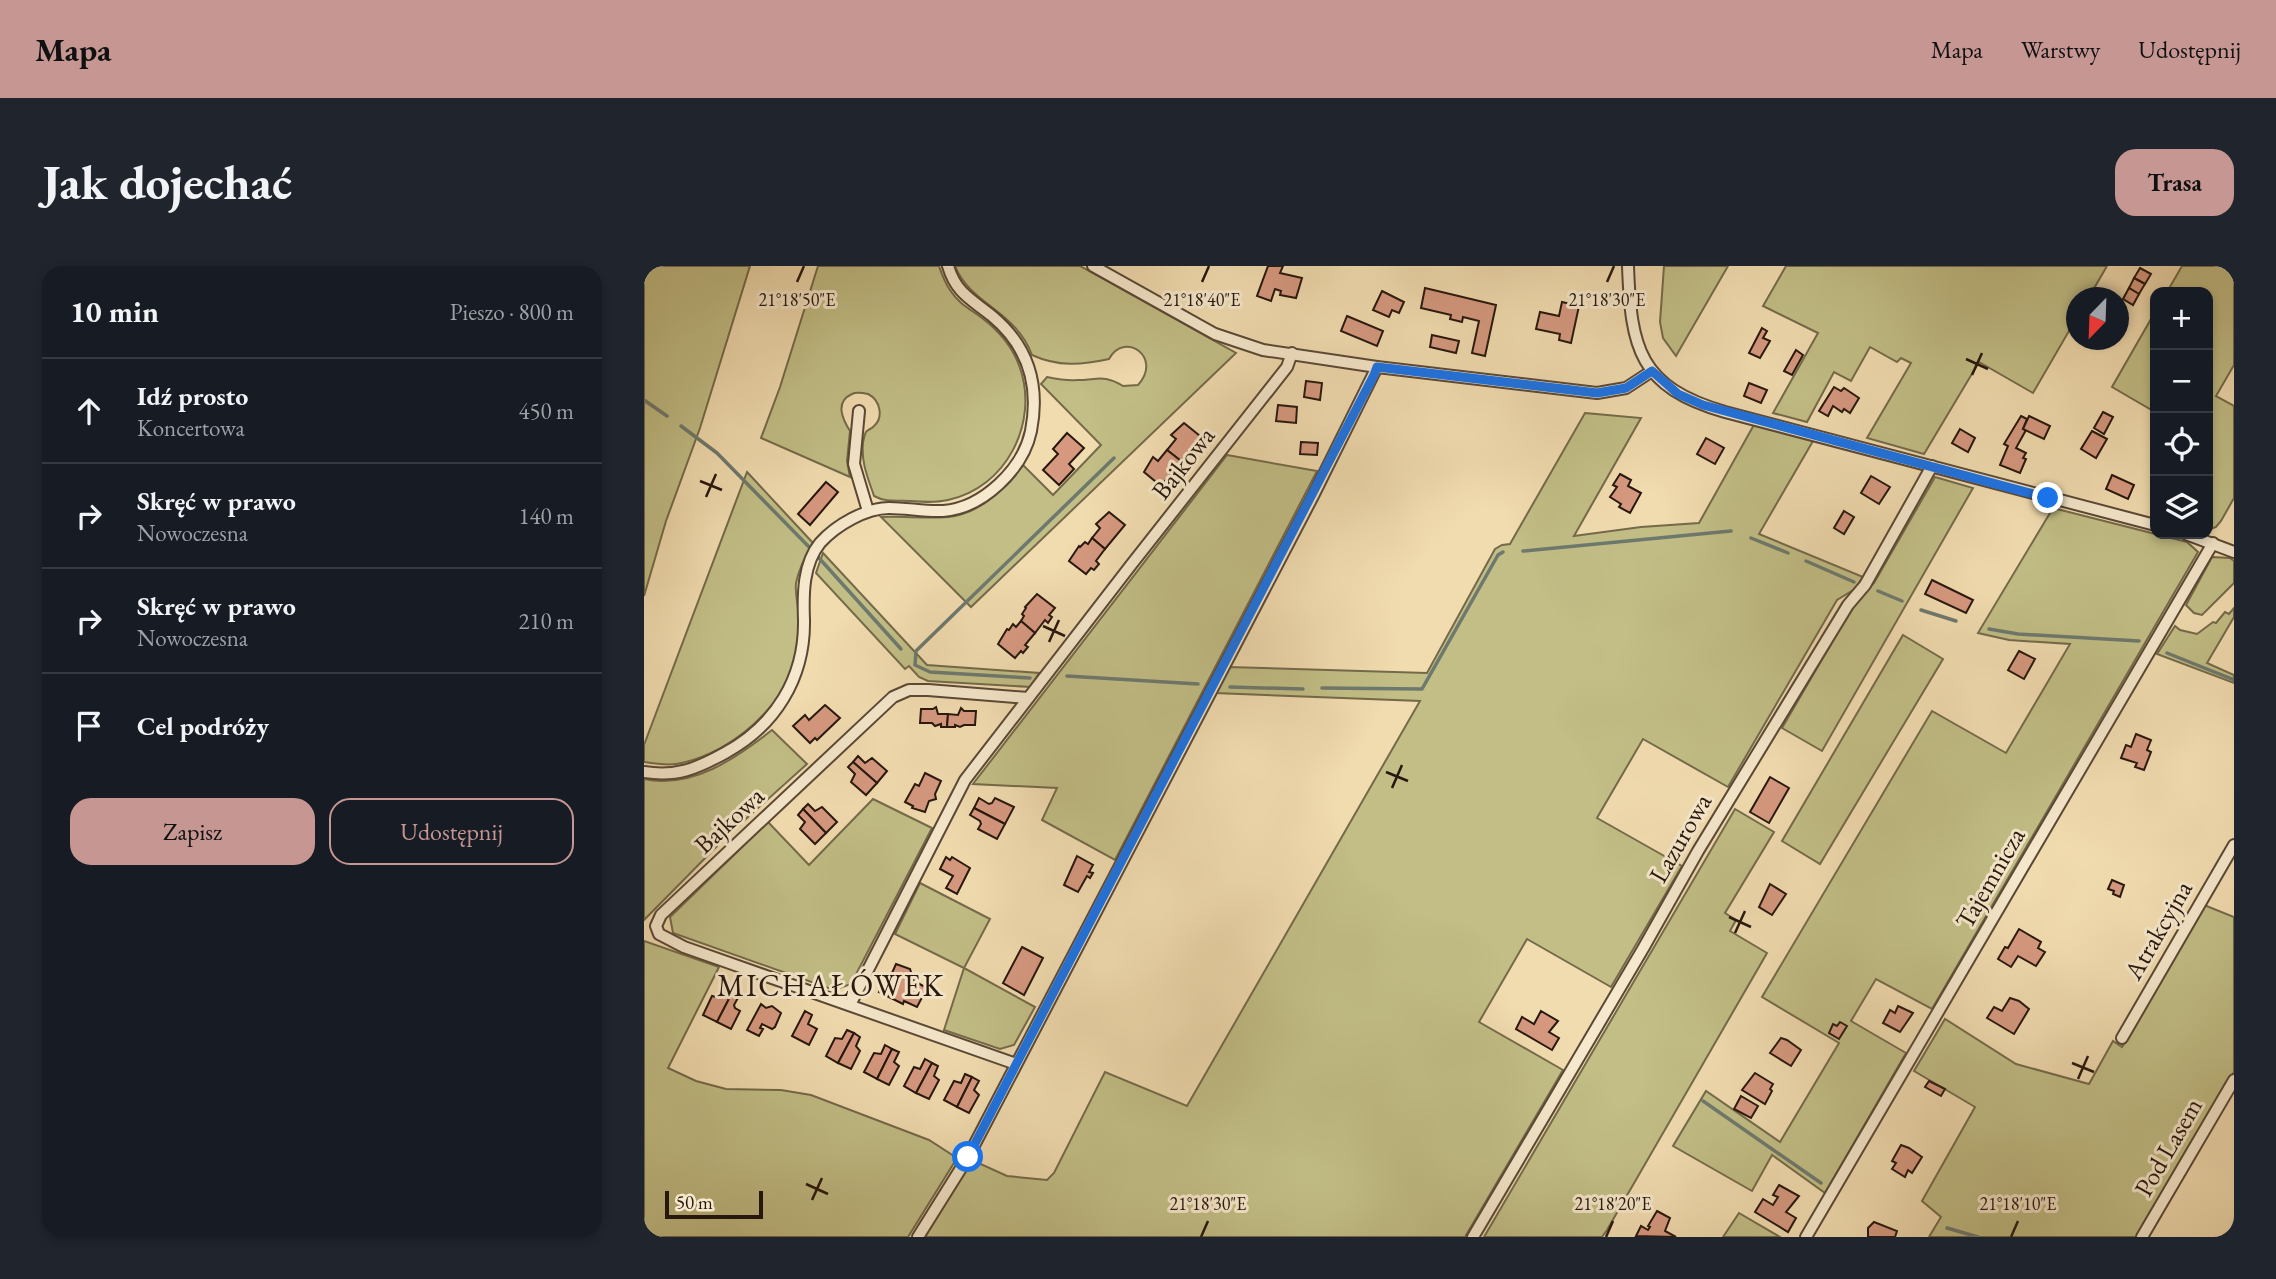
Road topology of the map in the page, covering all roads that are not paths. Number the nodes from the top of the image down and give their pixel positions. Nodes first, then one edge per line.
1 (948, 266) edge
2 (1093, 266) edge
3 (1628, 266) edge
4 (1292, 354) junction
5 (1377, 367) junction
6 (1652, 371) junction
7 (859, 411) dead end
8 (1932, 466) junction
9 (868, 511) junction
10 (2150, 525) edge
11 (2201, 539) edge
12 (2213, 543) junction
13 (2234, 552) edge
14 (1028, 698) junction
15 (644, 772) edge
16 (2234, 845) edge
17 (850, 1004) junction
18 (2122, 1038) dead end
19 (1016, 1064) junction
20 (2234, 1080) edge
21 (918, 1237) edge
22 (1473, 1237) edge
23 (1806, 1237) edge
24 (2141, 1237) edge

1 - 9 street
2 - 4 street
3 - 6 street
4 - 5 street
4 - 14 street, Bajkowa
5 - 6 street
5 - 19 street
6 - 8 street
7 - 9 street
8 - 10 street
8 - 22 street, Lazurowa
9 - 15 street
11 - 12 street
12 - 13 street
12 - 23 street, Tajemnicza
14 - 17 street, Bajkowa
14 - 17 street, Bajkowa
16 - 18 street, Atrakcyjna
17 - 19 street, Bajkowa
19 - 21 street
20 - 24 street, Pod Lasem

